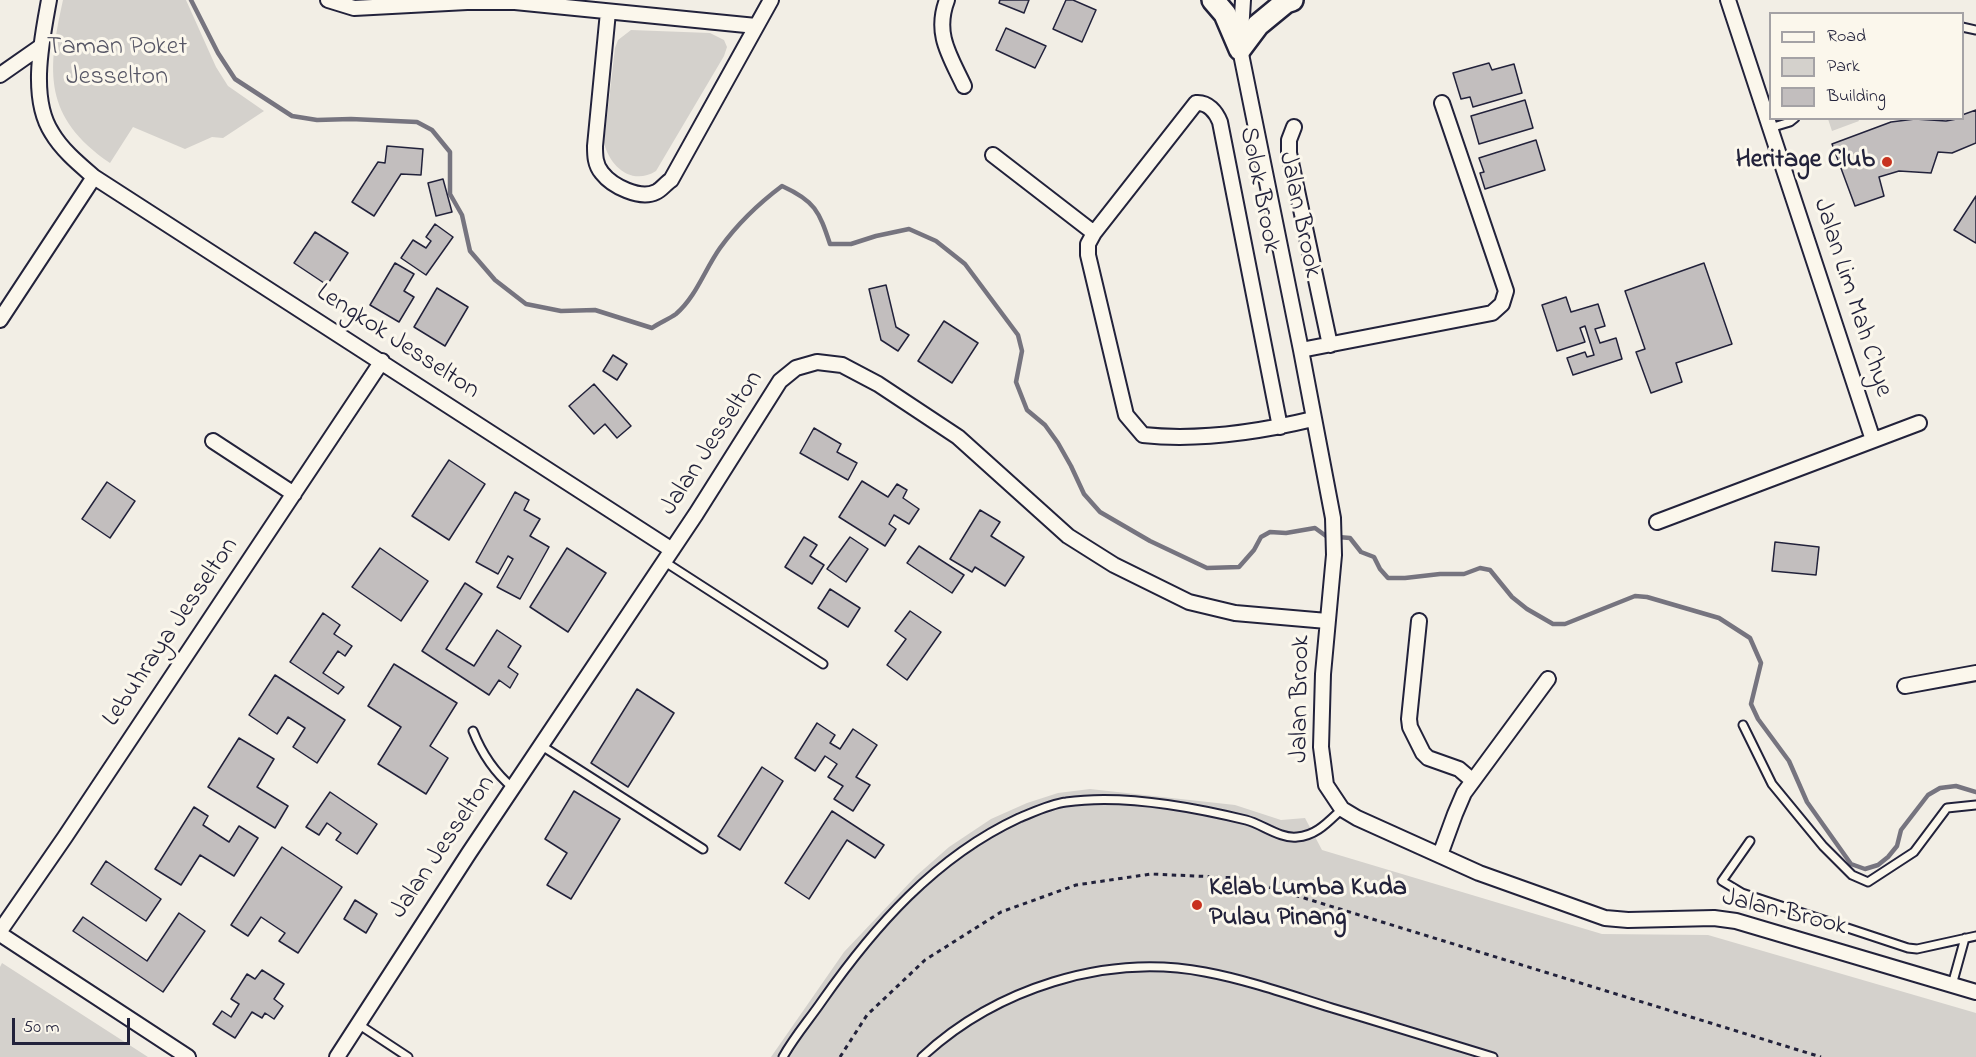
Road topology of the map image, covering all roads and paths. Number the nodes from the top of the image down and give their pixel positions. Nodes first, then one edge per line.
1 (49, 0) edge
2 (328, 0) edge
3 (771, 0) edge
4 (947, 0) edge
5 (1213, 0) edge
6 (1244, 0) edge
7 (1292, 0) edge
8 (1728, 0) edge
9 (608, 12) junction
10 (756, 26) junction
11 (40, 46) junction
12 (1240, 49) junction
13 (0, 75) edge
14 (964, 86) dead end
15 (1442, 104) dead end
16 (1792, 120) edge
17 (1294, 127) dead end
18 (1770, 128) junction
19 (993, 155) dead end
20 (94, 177) junction
21 (1094, 233) junction
22 (0, 320) edge
23 (1330, 345) junction
24 (1301, 350) junction
25 (382, 361) junction
26 (1313, 419) junction
27 (1919, 423) dead end
28 (1280, 427) junction
29 (1873, 440) junction
30 (213, 441) dead end
31 (294, 494) junction
32 (1657, 522) dead end
33 (672, 550) junction
34 (664, 562) junction
35 (1327, 621) junction
36 (1419, 621) dead end
37 (823, 664) dead end
38 (1976, 673) edge
39 (1548, 679) dead end
40 (1905, 686) dead end
41 (1743, 725) dead end
42 (473, 731) dead end
43 (542, 746) junction
44 (1473, 781) junction
45 (513, 788) junction
46 (1976, 805) edge
47 (1341, 809) junction
48 (1749, 841) dead end
49 (703, 849) dead end
50 (1440, 855) junction
51 (0, 932) edge
52 (1976, 936) edge
53 (1965, 938) junction
54 (1952, 985) junction
55 (1976, 992) edge
56 (358, 1024) junction
57 (188, 1057) edge
58 (337, 1057) edge
59 (408, 1057) edge
60 (783, 1057) edge
61 (840, 1057) edge
62 (922, 1057) edge
63 (1493, 1057) edge
64 (1821, 1057) edge

1 - 11 street, Lengkok Jesselton
2 - 9 street
3 - 10 street
4 - 14 street
5 - 12 main road
6 - 12 street, Jalan Brook
7 - 12 main road
8 - 18 street, Jalan Lim Mah Chye
9 - 10 street
9 - 10 street
11 - 13 street
11 - 20 street, Lengkok Jesselton
12 - 24 street, Jalan Brook
15 - 23 street
16 - 18 lane
17 - 23 street
18 - 29 street, Jalan Lim Mah Chye
19 - 21 street
20 - 22 street
20 - 25 street, Lengkok Jesselton
21 - 28 street, Solok Brook
21 - 28 street, Solok Brook
23 - 24 street
24 - 26 street, Jalan Brook
25 - 31 street, Lebuhraya Jesselton
25 - 33 street, Lengkok Jesselton
26 - 28 street, Solok Brook
26 - 35 street, Jalan Brook
27 - 29 street, Jalan Lim Mah Chye
29 - 32 street, Jalan Lim Mah Chye
30 - 31 street
31 - 51 street, Lebuhraya Jesselton
33 - 34 street, Jalan Jesselton
33 - 35 street, Jalan Jesselton
34 - 37 lane
34 - 43 street, Jalan Jesselton
35 - 47 street, Jalan Brook
36 - 44 street
38 - 40 street
39 - 44 street
41 - 46 lane
42 - 45 lane
43 - 45 street, Jalan Jesselton
43 - 49 lane
44 - 50 street
45 - 56 street, Jalan Jesselton
47 - 50 street, Jalan Brook
47 - 60 lane
48 - 53 lane
50 - 54 street, Jalan Brook
51 - 57 street
52 - 53 lane
53 - 54 lane
54 - 55 street, Jalan Brook
56 - 58 street, Jalan Jesselton
56 - 59 lane
61 - 64 path
62 - 63 lane

